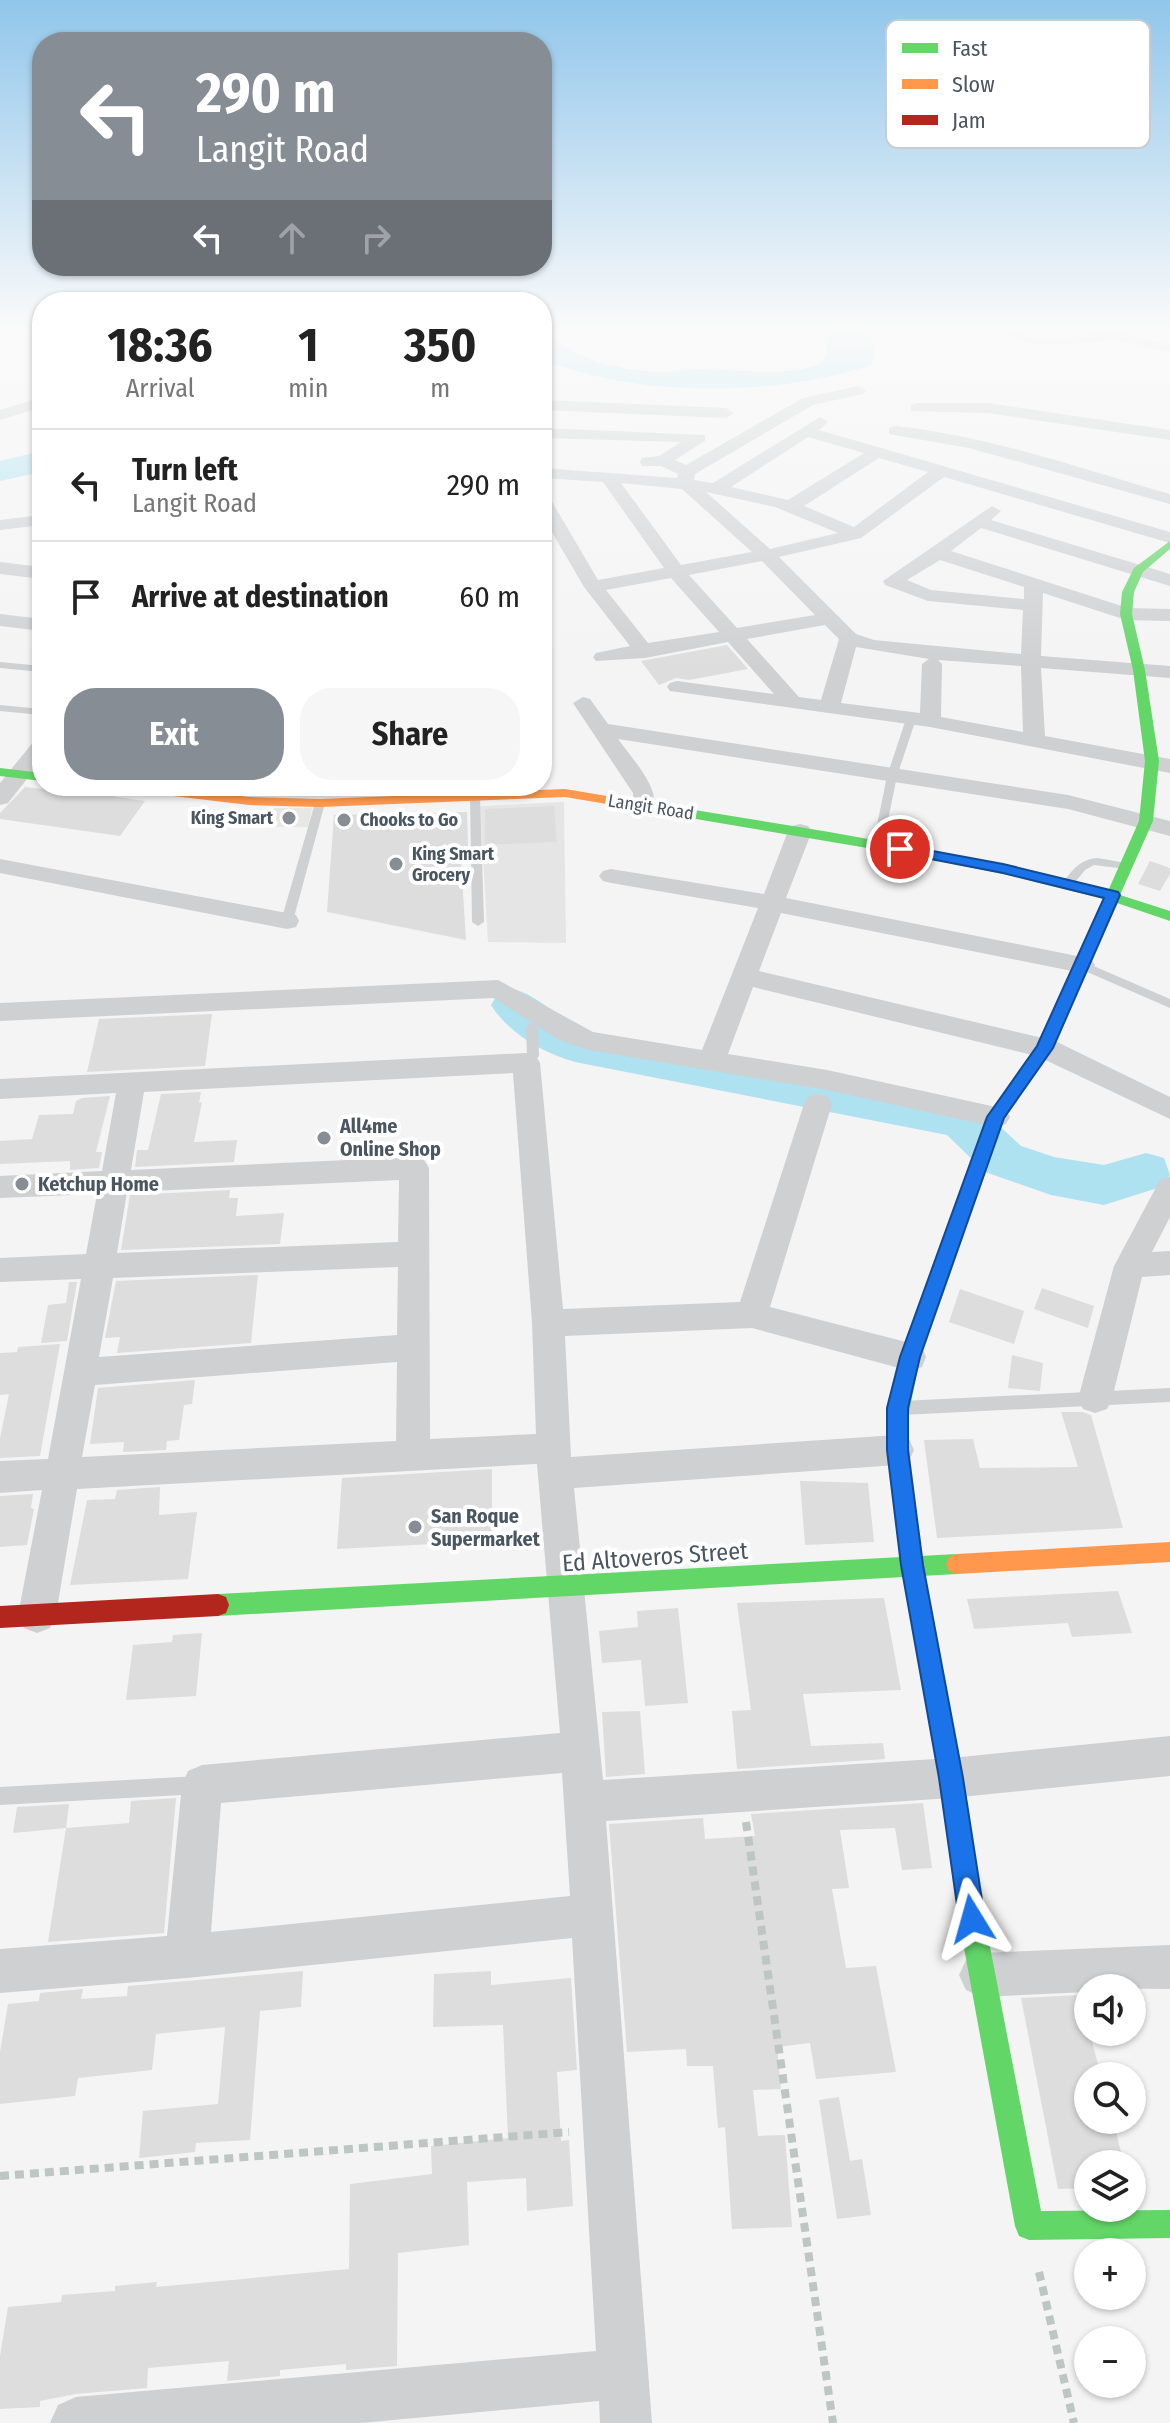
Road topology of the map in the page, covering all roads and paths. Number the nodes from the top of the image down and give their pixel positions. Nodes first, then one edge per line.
1 (691, 443) edge
2 (740, 443) edge
3 (786, 443) edge
4 (841, 443) edge
5 (970, 443) edge
6 (874, 454) junction
7 (552, 460) edge
8 (663, 461) junction
9 (940, 472) junction
10 (552, 474) edge
11 (608, 477) junction
12 (686, 477) junction
13 (717, 488) junction
14 (1011, 493) junction
15 (595, 495) dead end
16 (622, 496) junction
17 (1170, 499) edge
18 (791, 506) junction
19 (552, 508) edge
20 (32, 521) edge
21 (979, 522) junction
22 (0, 525) edge
23 (855, 534) junction
24 (1170, 538) edge
25 (1170, 544) edge
26 (938, 553) junction
27 (766, 555) junction
28 (0, 568) edge
29 (1138, 570) junction
30 (32, 572) edge
31 (677, 573) junction
32 (1170, 580) edge
33 (1034, 583) junction
34 (593, 587) junction
35 (1031, 605) junction
36 (1126, 614) junction
37 (1170, 615) edge
38 (828, 619) junction
39 (0, 620) edge
40 (32, 624) edge
41 (735, 637) junction
42 (849, 638) junction
43 (645, 652) junction
44 (603, 657) dead end
45 (1031, 661) junction
46 (932, 664) dead end
47 (0, 665) edge
48 (32, 668) edge
49 (1139, 670) junction
50 (1170, 672) edge
51 (677, 687) dead end
52 (791, 700) junction
53 (583, 703) dead end
54 (830, 706) junction
55 (0, 708) edge
56 (32, 711) edge
57 (920, 720) junction
58 (598, 729) junction
59 (1034, 740) junction
60 (1161, 764) edge
61 (21, 774) edge
62 (892, 776) junction
63 (552, 793) edge
64 (207, 796) edge
65 (410, 796) edge
66 (475, 796) edge
67 (0, 798) edge
68 (320, 803) junction
69 (644, 806) junction
70 (1146, 821) junction
71 (1170, 829) edge
72 (800, 831) junction
73 (878, 845) junction
74 (0, 866) edge
75 (1126, 866) junction
76 (611, 876) dead end
77 (1068, 884) junction
78 (1112, 895) junction
79 (772, 903) junction
80 (1170, 916) edge
81 (287, 921) joint
82 (478, 922) dead end
83 (1082, 965) junction
84 (742, 976) junction
85 (1170, 1004) edge
86 (0, 1012) edge
87 (532, 1027) dead end
88 (1045, 1048) junction
89 (712, 1060) junction
90 (526, 1063) junction
91 (132, 1083) junction
92 (0, 1089) edge
93 (818, 1104) dead end
94 (1170, 1109) edge
95 (996, 1117) junction
96 (114, 1182) junction
97 (0, 1187) edge
98 (1170, 1188) edge
99 (413, 1254) junction
100 (1170, 1263) edge
101 (1129, 1266) junction
102 (99, 1267) junction
103 (0, 1270) edge
104 (752, 1315) junction
105 (548, 1323) junction
106 (413, 1347) junction
107 (910, 1357) junction
108 (80, 1372) junction
109 (1170, 1395) edge
110 (1095, 1399) junction
111 (898, 1408) junction
112 (897, 1450) junction
113 (413, 1455) junction
114 (555, 1461) junction
115 (62, 1474) junction
116 (0, 1477) edge
117 (1170, 1552) edge
118 (912, 1565) junction
119 (567, 1587) junction
120 (37, 1615) junction
121 (0, 1617) edge
122 (581, 1751) junction
123 (1170, 1756) edge
124 (951, 1778) junction
125 (202, 1785) junction
126 (742, 1794) junction
127 (0, 1796) edge
128 (584, 1802) junction
129 (592, 1915) junction
130 (187, 1956) junction
131 (1170, 1967) edge
132 (0, 1971) edge
133 (981, 1975) junction
134 (606, 2129) junction
135 (0, 2176) edge
136 (1170, 2224) edge
137 (1029, 2226) junction
138 (624, 2399) edge
139 (76, 2423) edge
140 (833, 2423) edge
141 (1074, 2423) edge

1 - 8 street
2 - 12 street
3 - 13 street
4 - 6 street
5 - 17 street
6 - 9 street
6 - 18 street
7 - 8 street
8 - 12 street
9 - 14 street
9 - 23 street
10 - 11 street
11 - 12 street
11 - 16 street
12 - 13 street
12 - 27 street
13 - 18 street
14 - 21 street
14 - 24 street
15 - 16 street
16 - 31 street
18 - 23 street
19 - 34 street
20 - 22 street
21 - 26 street
21 - 29 street
23 - 27 street
25 - 29 street
26 - 33 street
26 - 35 street
27 - 31 street
27 - 38 street
28 - 30 street
29 - 32 street
29 - 36 street
31 - 34 street
31 - 41 street
33 - 35 street
33 - 36 street
34 - 43 street
35 - 45 street
36 - 37 street
36 - 49 street
38 - 41 street
38 - 42 street
39 - 40 street
41 - 43 street
41 - 52 street
42 - 45 street
42 - 54 street
43 - 44 street
45 - 49 street
45 - 59 street
46 - 57 street
47 - 48 lane
49 - 50 street
49 - 60 street
51 - 52 street
52 - 54 street
53 - 58 street
54 - 57 street
55 - 56 lane
57 - 59 street
57 - 62 lane
58 - 62 street
58 - 69 street
59 - 60 street
60 - 70 street
61 - 67 street
62 - 70 street
62 - 73 lane
63 - 69 street, Langit Road
64 - 68 street, Langit Road
65 - 68 street, Langit Road
66 - 82 lane
68 - 81 lane
69 - 72 street, Langit Road
70 - 71 street
70 - 75 street
72 - 73 street, Langit Road
72 - 79 street
73 - 77 street, Langit Road
74 - 81 street
75 - 77 lane
75 - 78 street
76 - 79 street
77 - 78 street, Langit Road
78 - 80 street, Langit Road
78 - 83 street
79 - 83 street
79 - 84 street
83 - 85 lane
83 - 88 street
84 - 88 street
84 - 89 street
86 - 89 street
87 - 90 lane
88 - 94 street
88 - 95 street
89 - 95 street
90 - 91 street
90 - 105 street
91 - 92 street
91 - 96 street
93 - 104 street
95 - 107 street
96 - 97 street
96 - 99 street
96 - 102 street
98 - 101 street
99 - 102 street
99 - 106 street
100 - 101 street
101 - 110 street
102 - 103 street
102 - 108 street
104 - 105 street
104 - 107 street
105 - 114 street
106 - 108 street
106 - 113 street
107 - 111 street
108 - 115 street
109 - 110 lane
110 - 111 lane
111 - 112 street
112 - 114 street
112 - 118 street
113 - 114 street
113 - 115 street
114 - 119 street
115 - 116 street
115 - 120 street
117 - 118 street, Ed Altoveros Street
118 - 119 street, Ed Altoveros Street
118 - 124 street
119 - 120 street, Ed Altoveros Street
119 - 122 street
120 - 121 street, Ed Altoveros Street
122 - 125 street
122 - 128 street
123 - 124 street
124 - 126 street
124 - 133 street
125 - 127 lane
125 - 130 street
126 - 128 street
126 - 140 path
128 - 129 street
129 - 130 street
129 - 134 street
130 - 132 street
131 - 133 street
133 - 137 street
134 - 135 path
134 - 138 street
136 - 137 street
137 - 141 path
138 - 139 street

